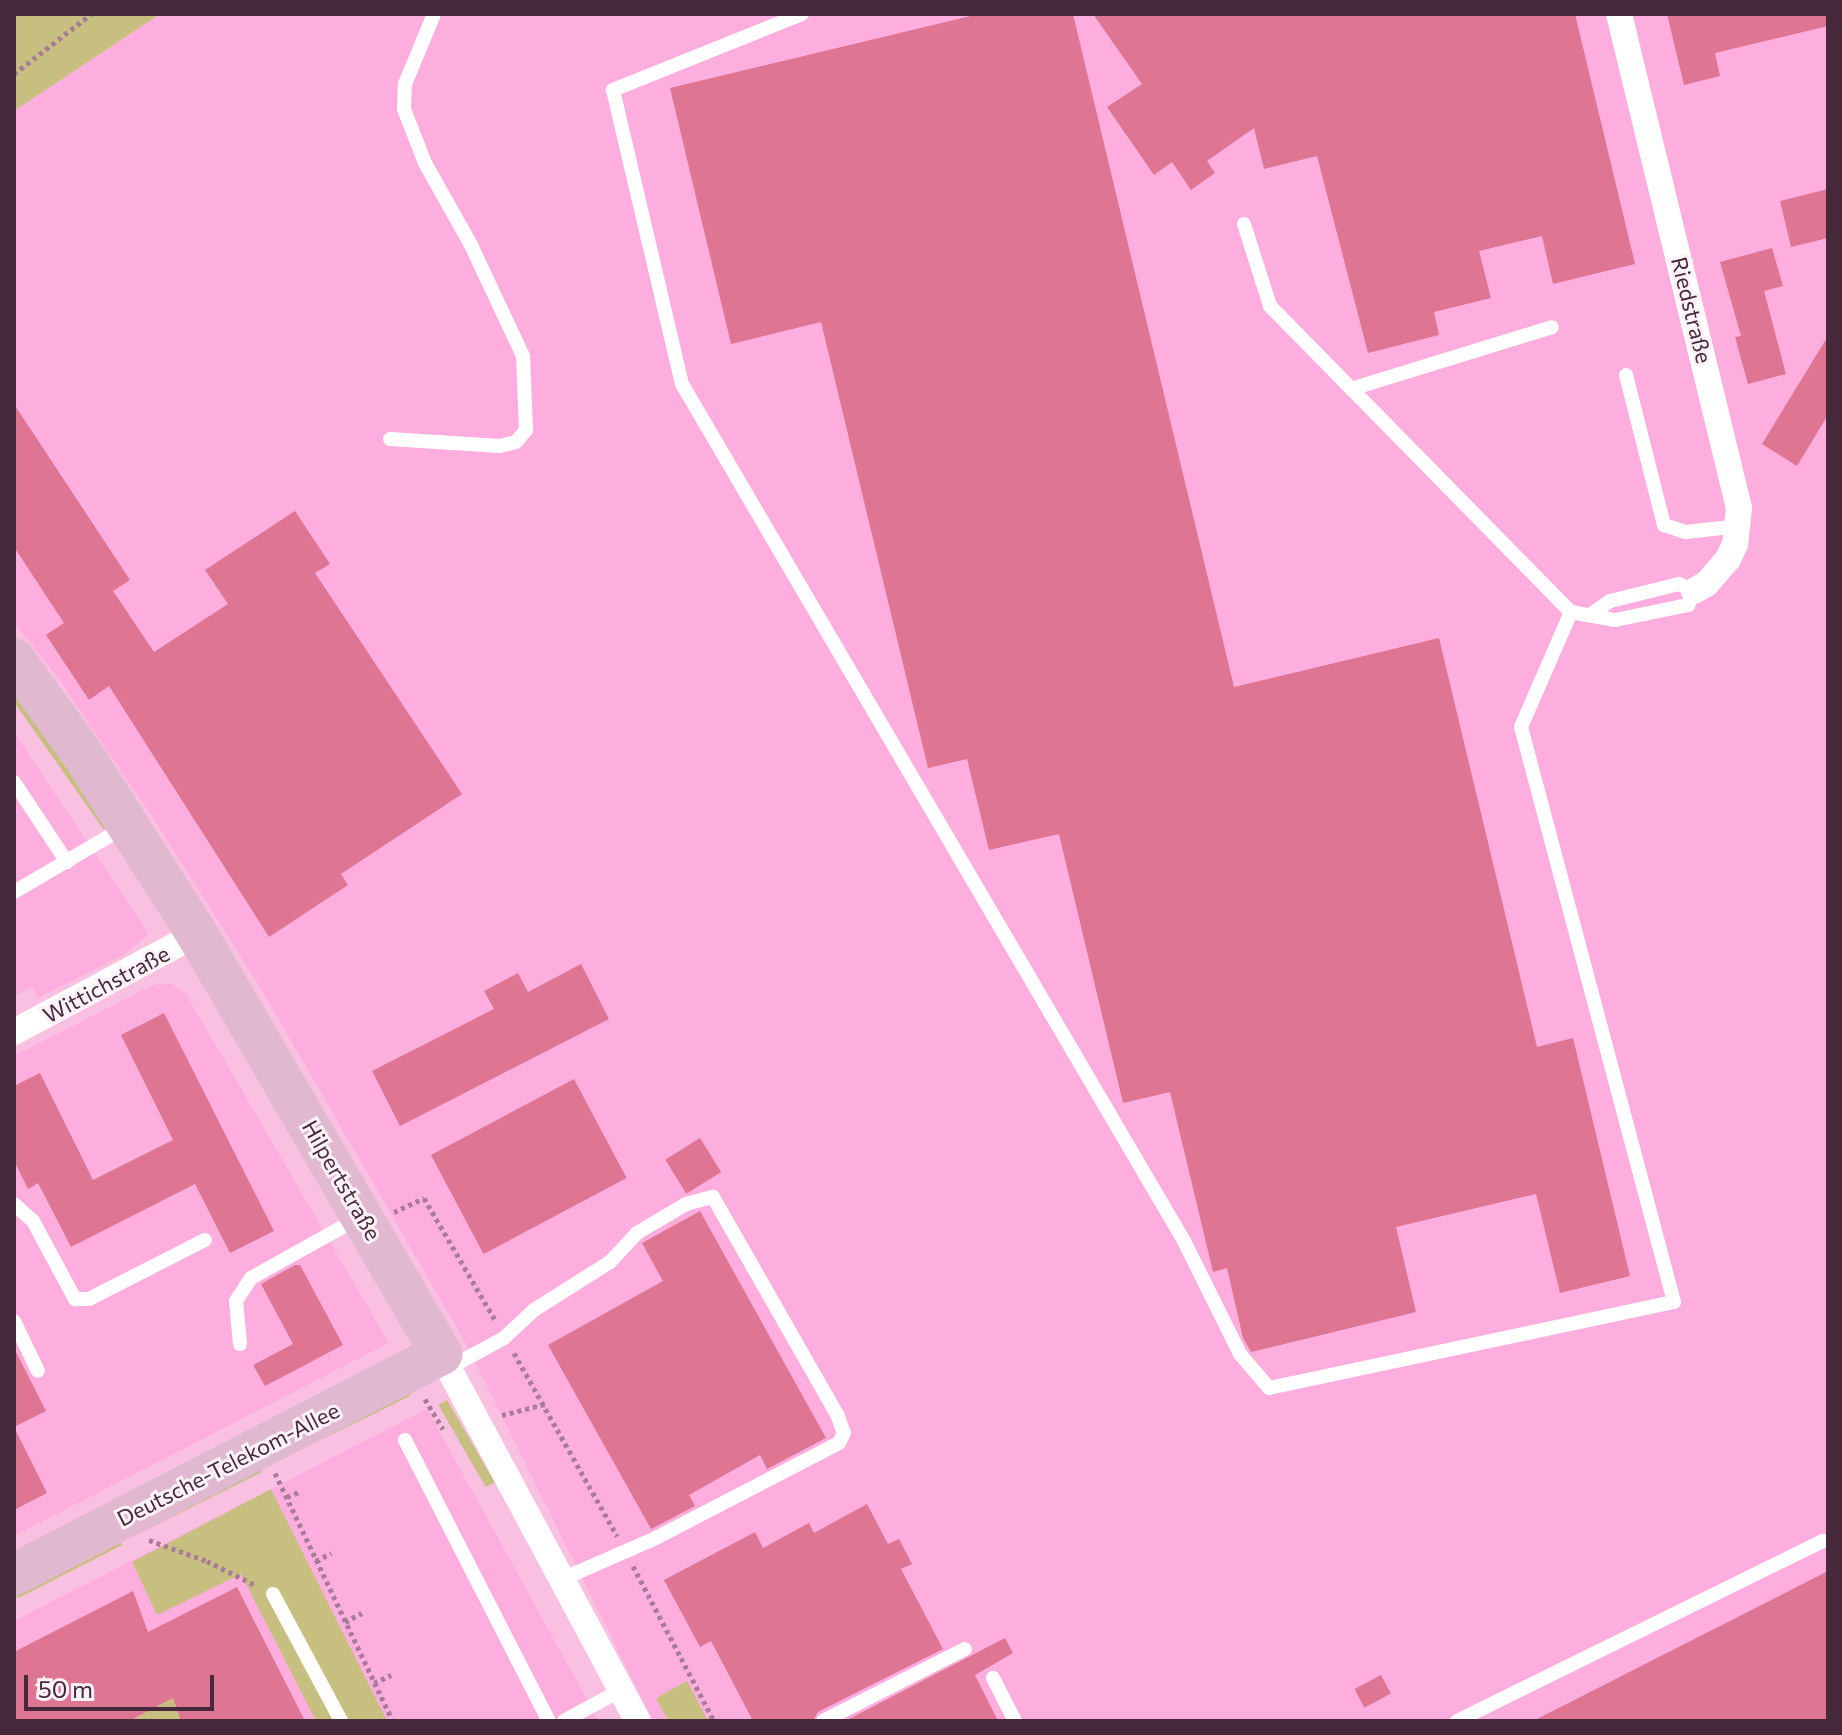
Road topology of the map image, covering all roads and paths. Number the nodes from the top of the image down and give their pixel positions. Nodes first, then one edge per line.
1 (91, 14) edge
2 (434, 14) edge
3 (802, 14) edge
4 (1619, 14) edge
5 (14, 74) edge
6 (1244, 224) dead end
7 (1552, 327) dead end
8 (1626, 375) dead end
9 (1351, 389) junction
10 (390, 439) dead end
11 (1739, 526) junction
12 (1694, 591) junction
13 (1571, 612) junction
14 (1590, 615) junction
15 (14, 659) edge
16 (14, 782) edge
17 (129, 825) junction
18 (67, 862) junction
19 (14, 892) edge
20 (197, 934) junction
21 (14, 1032) edge
22 (14, 1204) edge
23 (378, 1214) junction
24 (205, 1240) dead end
25 (14, 1321) edge
26 (504, 1338) junction
27 (240, 1344) dead end
28 (445, 1361) junction
29 (38, 1371) dead end
30 (421, 1391) dead end
31 (545, 1404) junction
32 (501, 1415) dead end
33 (443, 1429) dead end
34 (405, 1440) dead end
35 (274, 1472) dead end
36 (301, 1491) dead end
37 (287, 1497) junction
38 (144, 1538) dead end
39 (1828, 1541) edge
40 (624, 1550) junction
41 (331, 1553) dead end
42 (316, 1561) junction
43 (14, 1574) edge
44 (562, 1579) junction
45 (273, 1594) joint
46 (362, 1613) dead end
47 (345, 1622) junction
48 (965, 1649) dead end
49 (391, 1675) dead end
50 (993, 1678) dead end
51 (374, 1683) junction
52 (621, 1690) junction
53 (341, 1721) edge
54 (393, 1721) edge
55 (549, 1721) edge
56 (564, 1721) edge
57 (638, 1721) edge
58 (714, 1721) edge
59 (823, 1721) edge
60 (1015, 1721) edge
61 (1457, 1721) edge

1 - 5 path
2 - 10 lane
3 - 13 lane
4 - 11 street, Riedstraße
6 - 9 lane
7 - 9 lane
8 - 11 lane
9 - 13 lane
11 - 12 street, Riedstraße
12 - 14 lane
12 - 14 lane
13 - 14 lane
15 - 17 main road, Hilpertstraße
16 - 18 lane
17 - 18 lane
17 - 20 main road, Hilpertstraße
18 - 19 lane
20 - 21 street, Wittichstraße
20 - 23 main road, Hilpertstraße
22 - 24 lane
23 - 26 path
23 - 27 lane
23 - 28 main road, Hilpertstraße
25 - 29 lane
26 - 28 lane
26 - 31 path
26 - 40 lane
28 - 43 main road, Deutsche-Telekom-Allee
28 - 44 street, Hilpertstraße
30 - 33 path
31 - 32 path
31 - 40 path
34 - 55 lane
35 - 37 path
36 - 37 path
37 - 42 path
38 - 45 path
39 - 61 lane
40 - 44 lane
40 - 58 path
41 - 42 path
42 - 47 path
44 - 52 street, Hilpertstraße
45 - 53 lane
46 - 47 path
47 - 51 path
48 - 59 lane
49 - 51 path
50 - 60 lane
51 - 54 path
52 - 56 lane
52 - 57 street, Hilpertstraße

